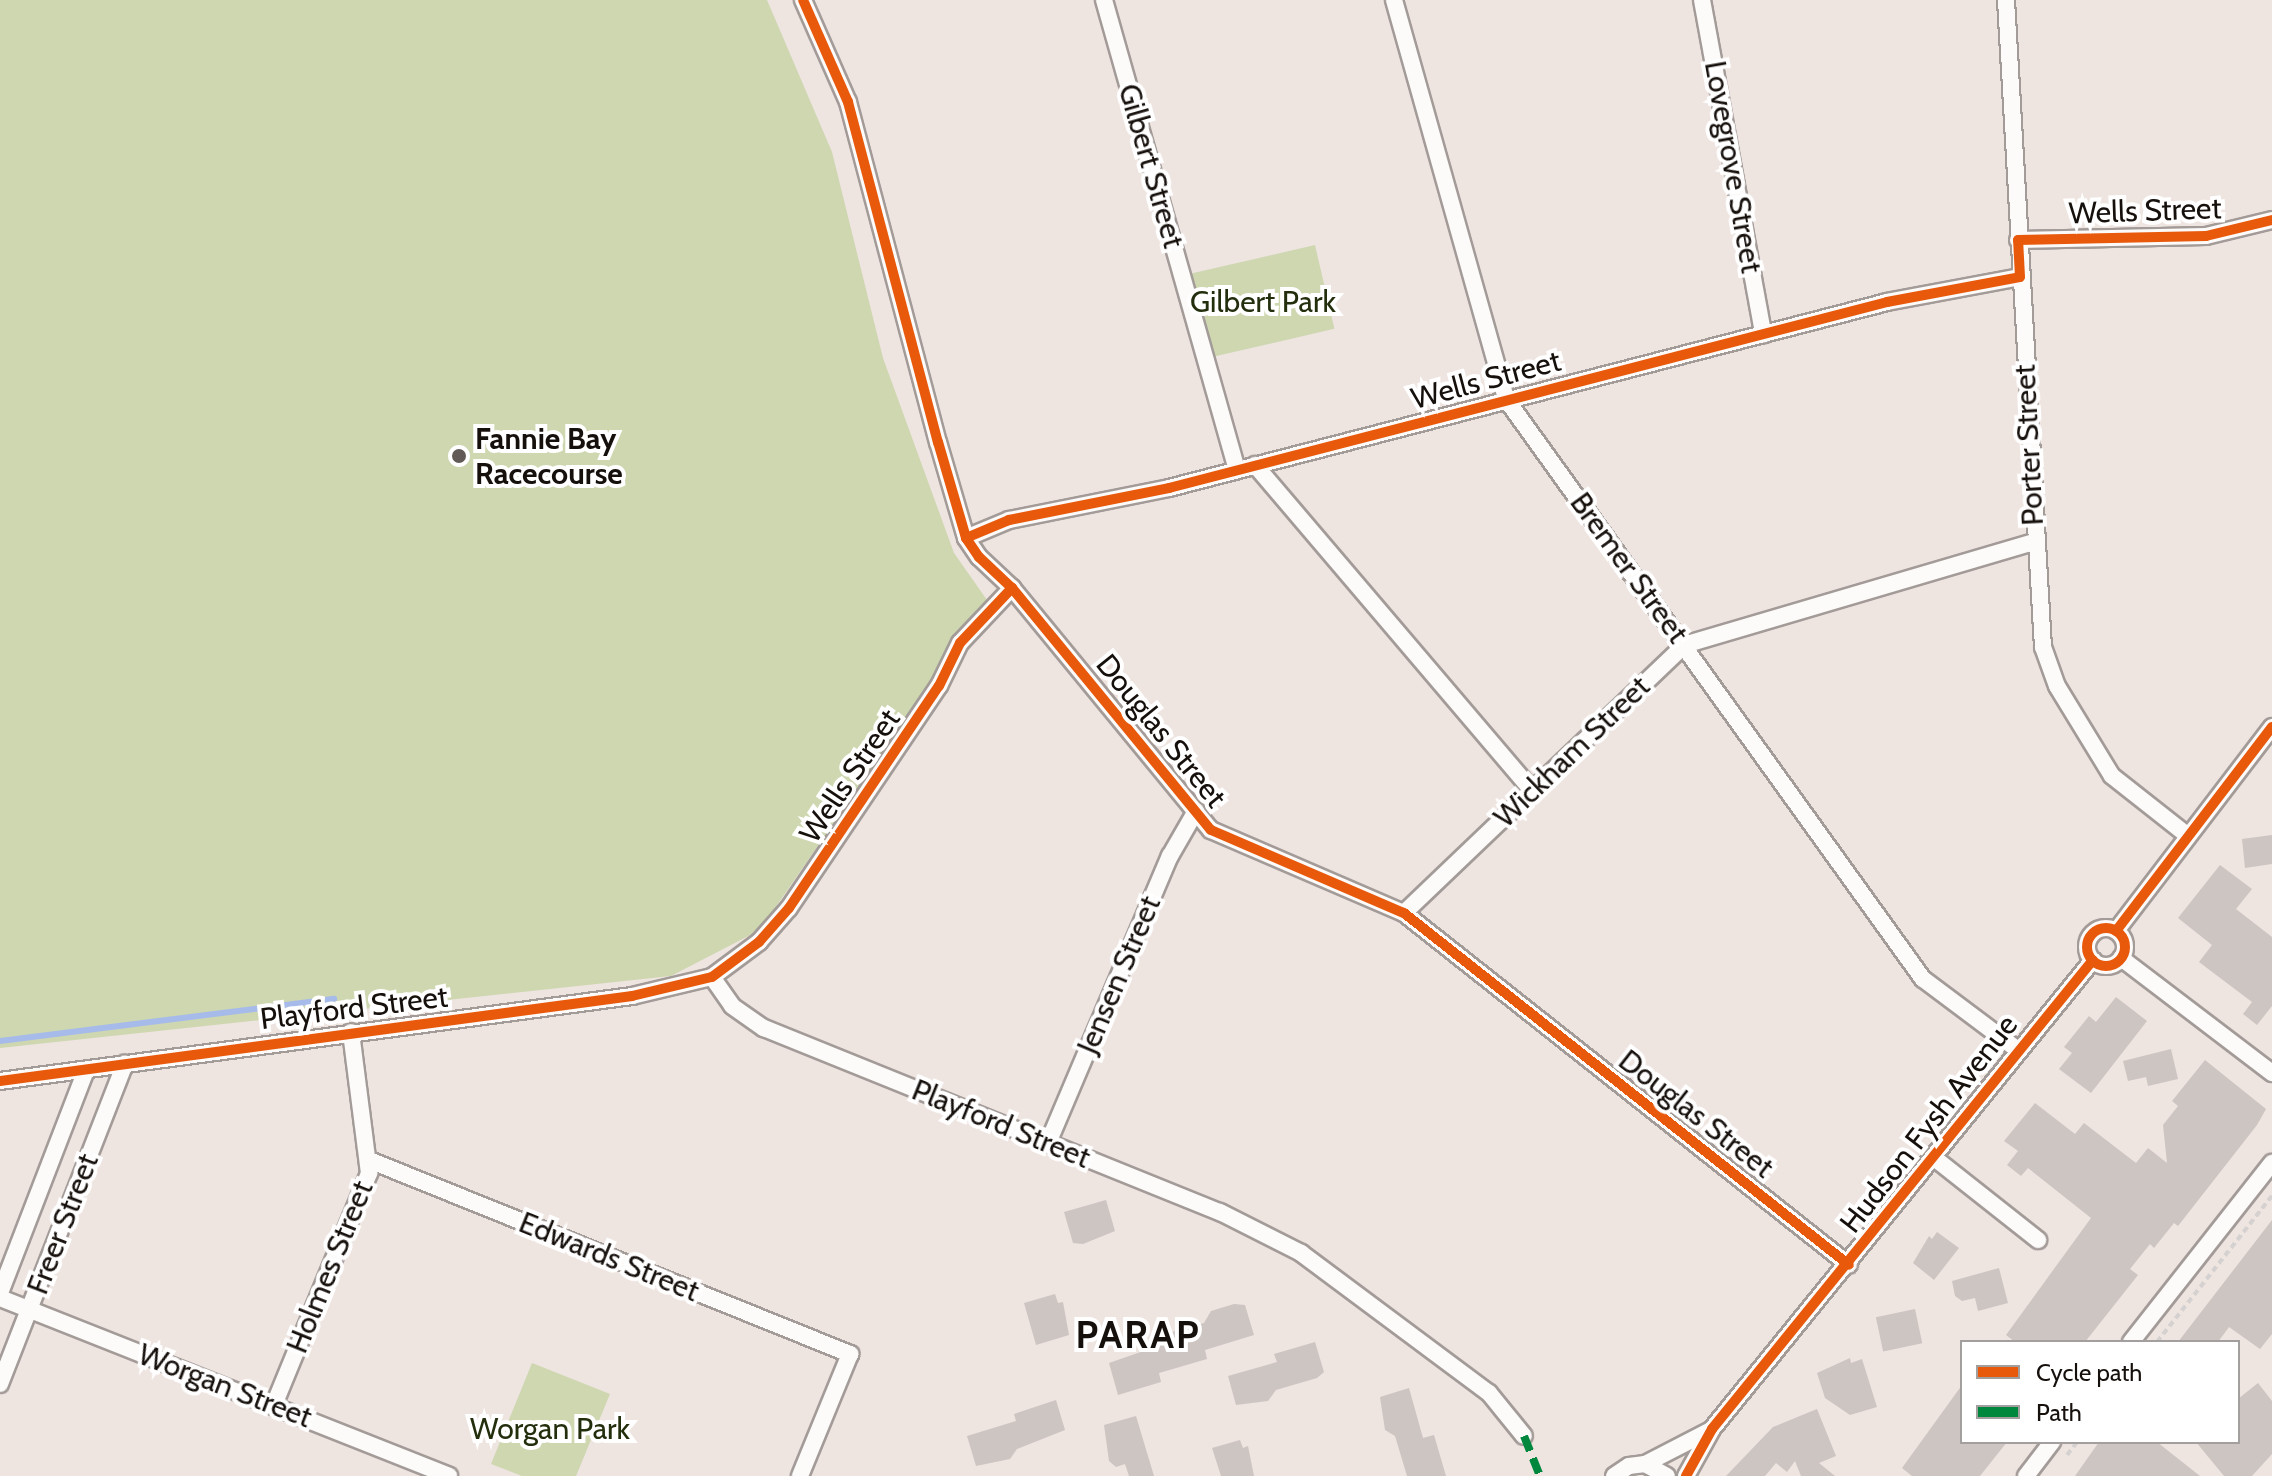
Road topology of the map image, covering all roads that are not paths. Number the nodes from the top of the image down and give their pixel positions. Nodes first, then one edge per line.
1 (803, 0) edge
2 (1104, 0) edge
3 (1394, 0) edge
4 (1702, 0) edge
5 (2006, 0) edge
6 (2272, 220) edge
7 (2018, 240) junction
8 (2020, 277) junction
9 (1763, 334) junction
10 (1506, 399) junction
11 (1255, 465) junction
12 (1237, 470) junction
13 (966, 538) junction
14 (2034, 542) junction
15 (1012, 588) junction
16 (1684, 645) junction
17 (2272, 727) edge
18 (1532, 790) junction
19 (1196, 811) junction
20 (2187, 835) junction
21 (1404, 913) junction
22 (2116, 931) junction
23 (2121, 958) junction
24 (2093, 960) junction
25 (712, 977) junction
26 (351, 1032) junction
27 (2018, 1050) junction
28 (125, 1064) junction
29 (86, 1070) junction
30 (2272, 1073) edge
31 (0, 1081) edge
32 (1048, 1143) junction
33 (1933, 1157) junction
34 (369, 1160) junction
35 (2272, 1163) edge
36 (2038, 1240) dead end
37 (1849, 1265) junction
38 (0, 1296) edge
39 (30, 1310) junction
40 (2133, 1340) edge
41 (0, 1384) edge
42 (274, 1405) junction
43 (1712, 1429) junction
44 (1524, 1436) dead end
45 (2050, 1444) edge
46 (1645, 1464) junction
47 (449, 1476) edge
48 (800, 1476) edge
49 (1614, 1476) edge
50 (1667, 1476) edge
51 (1686, 1476) edge
52 (2026, 1476) edge

1 - 13 street, Douglas Street
2 - 12 street, Gilbert Street
3 - 10 street, Bremer Street
4 - 9 street, Lovegrove Street
5 - 7 street, Porter Street
6 - 7 street, Wells Street
7 - 8 street, Porter Street
8 - 9 street, Wells Street
8 - 14 street, Porter Street
9 - 10 street, Wells Street
10 - 11 street, Wells Street
10 - 16 street, Bremer Street
11 - 12 street, Wells Street
11 - 18 street
12 - 13 street, Wells Street
13 - 15 street, Douglas Street
14 - 16 street, Wickham Street
14 - 20 street, Porter Street
15 - 19 street, Douglas Street
15 - 25 street, Wells Street
16 - 18 street, Wickham Street
16 - 27 street, Bremer Street
17 - 20 street
18 - 21 street, Wickham Street
19 - 21 street, Douglas Street
19 - 32 street, Jensen Street
20 - 22 street
21 - 37 street, Douglas Street
22 - 23 street
22 - 24 street
23 - 24 street
23 - 30 street
24 - 27 street, Hudson Fysh Avenue
25 - 26 street, Playford Street
25 - 32 street, Playford Street
26 - 28 street, Playford Street
26 - 34 street, Holmes Street
27 - 33 street, Hudson Fysh Avenue
28 - 29 street, Playford Street
28 - 39 street, Freer Street
29 - 31 street, Playford Street
29 - 38 street, Freer Street
32 - 44 street, Playford Street
33 - 36 street
33 - 37 street, Hudson Fysh Avenue
34 - 42 street, Holmes Street
34 - 48 street, Edwards Street
35 - 40 street
37 - 43 street, Hudson Fysh Avenue
38 - 39 street, Worgan Street
39 - 41 street, Freer Street
39 - 42 street, Worgan Street
42 - 47 street, Worgan Street
43 - 46 street
43 - 51 street
45 - 52 street
46 - 49 street
46 - 50 street

